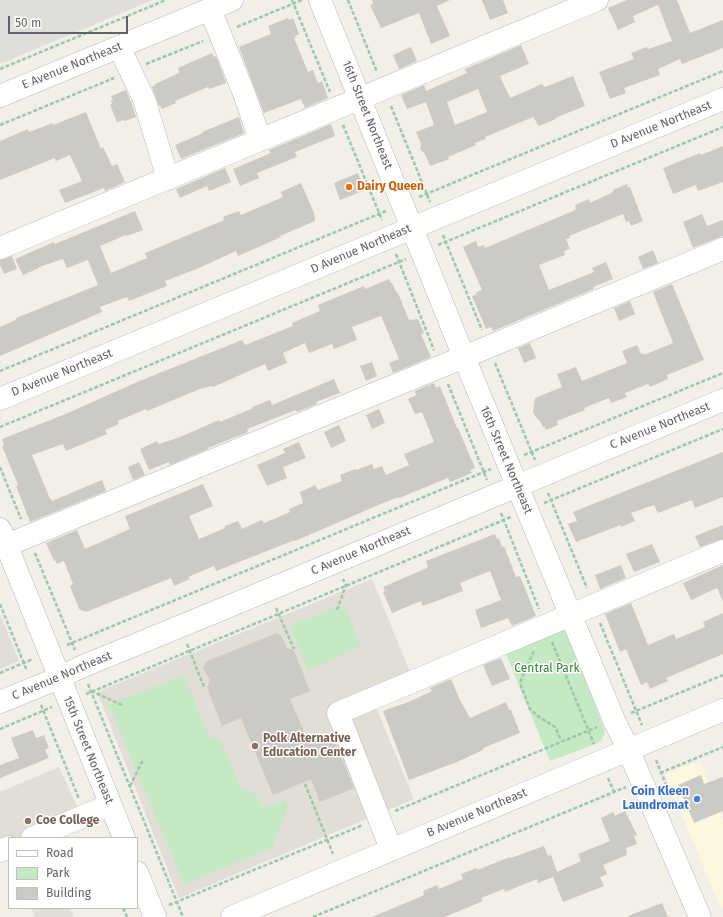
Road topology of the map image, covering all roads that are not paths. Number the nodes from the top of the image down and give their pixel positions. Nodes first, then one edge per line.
1 (320, 0) edge
2 (597, 0) edge
3 (220, 4) edge
4 (119, 47) junction
5 (0, 96) edge
6 (360, 99) junction
7 (723, 99) edge
8 (260, 140) junction
9 (168, 179) junction
10 (412, 228) junction
11 (0, 248) edge
12 (723, 249) edge
13 (464, 358) junction
14 (0, 399) edge
15 (723, 400) edge
16 (517, 485) junction
17 (3, 537) edge
18 (723, 551) edge
19 (570, 614) junction
20 (59, 678) junction
21 (0, 702) edge
22 (723, 710) edge
23 (628, 749) junction
24 (110, 805) junction
25 (34, 837) edge
26 (124, 837) edge
27 (391, 849) junction
28 (138, 874) edge
29 (155, 917) edge
30 (232, 917) edge
31 (700, 917) edge

1 - 6 street, 16th Street Northeast
2 - 6 street
3 - 4 street, E Avenue Northeast
3 - 8 street
4 - 5 street, E Avenue Northeast
4 - 9 street
6 - 8 street
6 - 10 street, 16th Street Northeast
7 - 10 street, D Avenue Northeast
8 - 9 street
9 - 11 street
10 - 13 street, 16th Street Northeast
10 - 14 street, D Avenue Northeast
12 - 13 street
13 - 16 street, 16th Street Northeast
13 - 17 street
15 - 16 street, C Avenue Northeast
16 - 19 street, 16th Street Northeast
16 - 20 street, C Avenue Northeast
17 - 20 street, 15th Street Northeast
18 - 19 street
19 - 23 street, 16th Street Northeast
19 - 27 street
20 - 21 street, C Avenue Northeast
20 - 24 street, 15th Street Northeast
22 - 23 street, B Avenue Northeast
23 - 27 street, B Avenue Northeast
23 - 31 street, 16th Street Northeast
24 - 25 street
24 - 26 street, 15th Street Northeast
27 - 30 street, B Avenue Northeast
28 - 29 street

